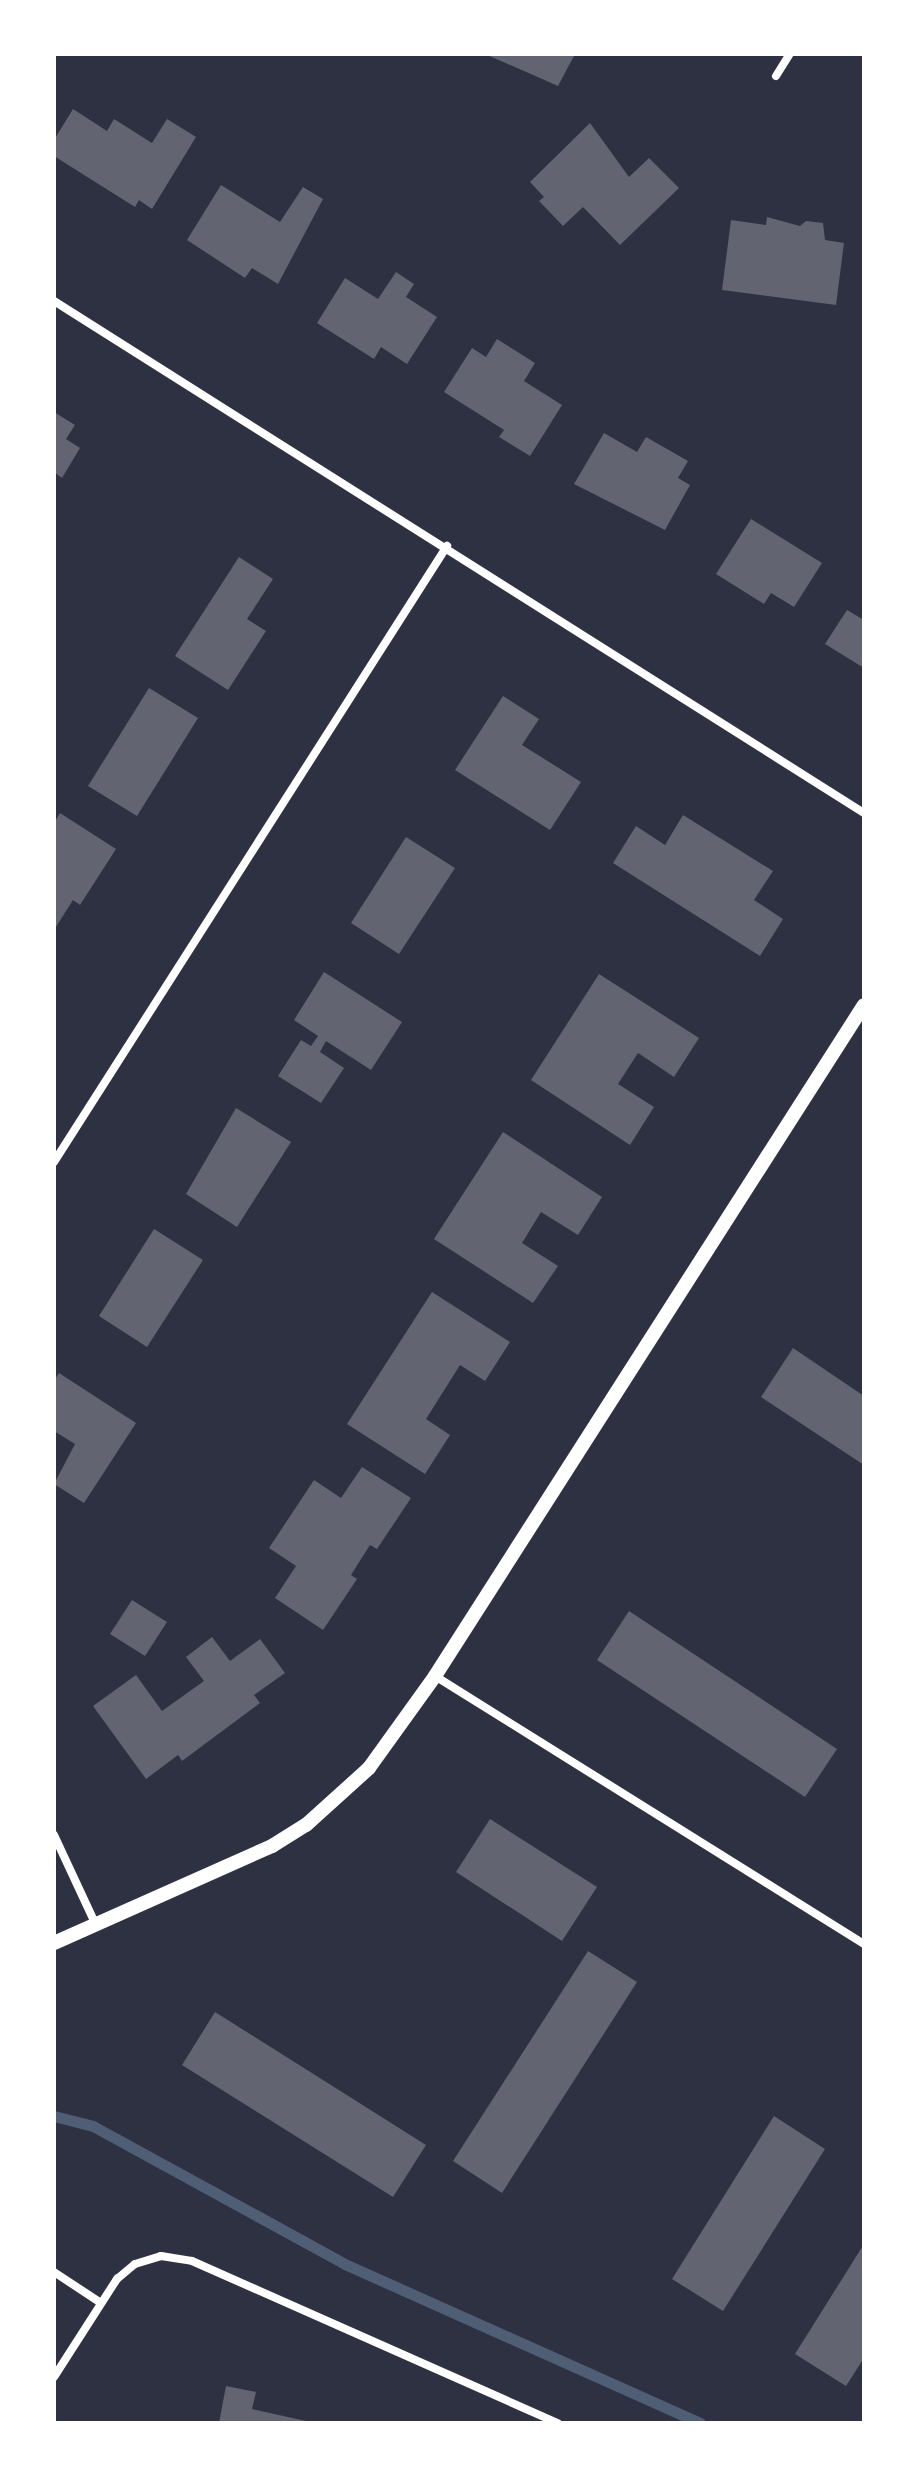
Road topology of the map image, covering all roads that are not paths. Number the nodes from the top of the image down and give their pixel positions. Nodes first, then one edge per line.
1 (790, 54) edge
2 (776, 76) dead end
3 (54, 301) edge
4 (447, 546) junction
5 (864, 813) edge
6 (864, 1005) edge
7 (54, 1162) edge
8 (435, 1676) junction
9 (54, 1835) edge
10 (96, 1926) junction
11 (54, 1943) edge
12 (864, 1944) edge
13 (54, 2272) edge
14 (101, 2303) junction
15 (54, 2377) edge
16 (558, 2423) edge

1 - 2 street
3 - 4 street
4 - 5 street
4 - 7 street
6 - 8 street
8 - 10 street
8 - 12 street
9 - 10 street
10 - 11 street
13 - 14 street
14 - 15 street
14 - 16 street

